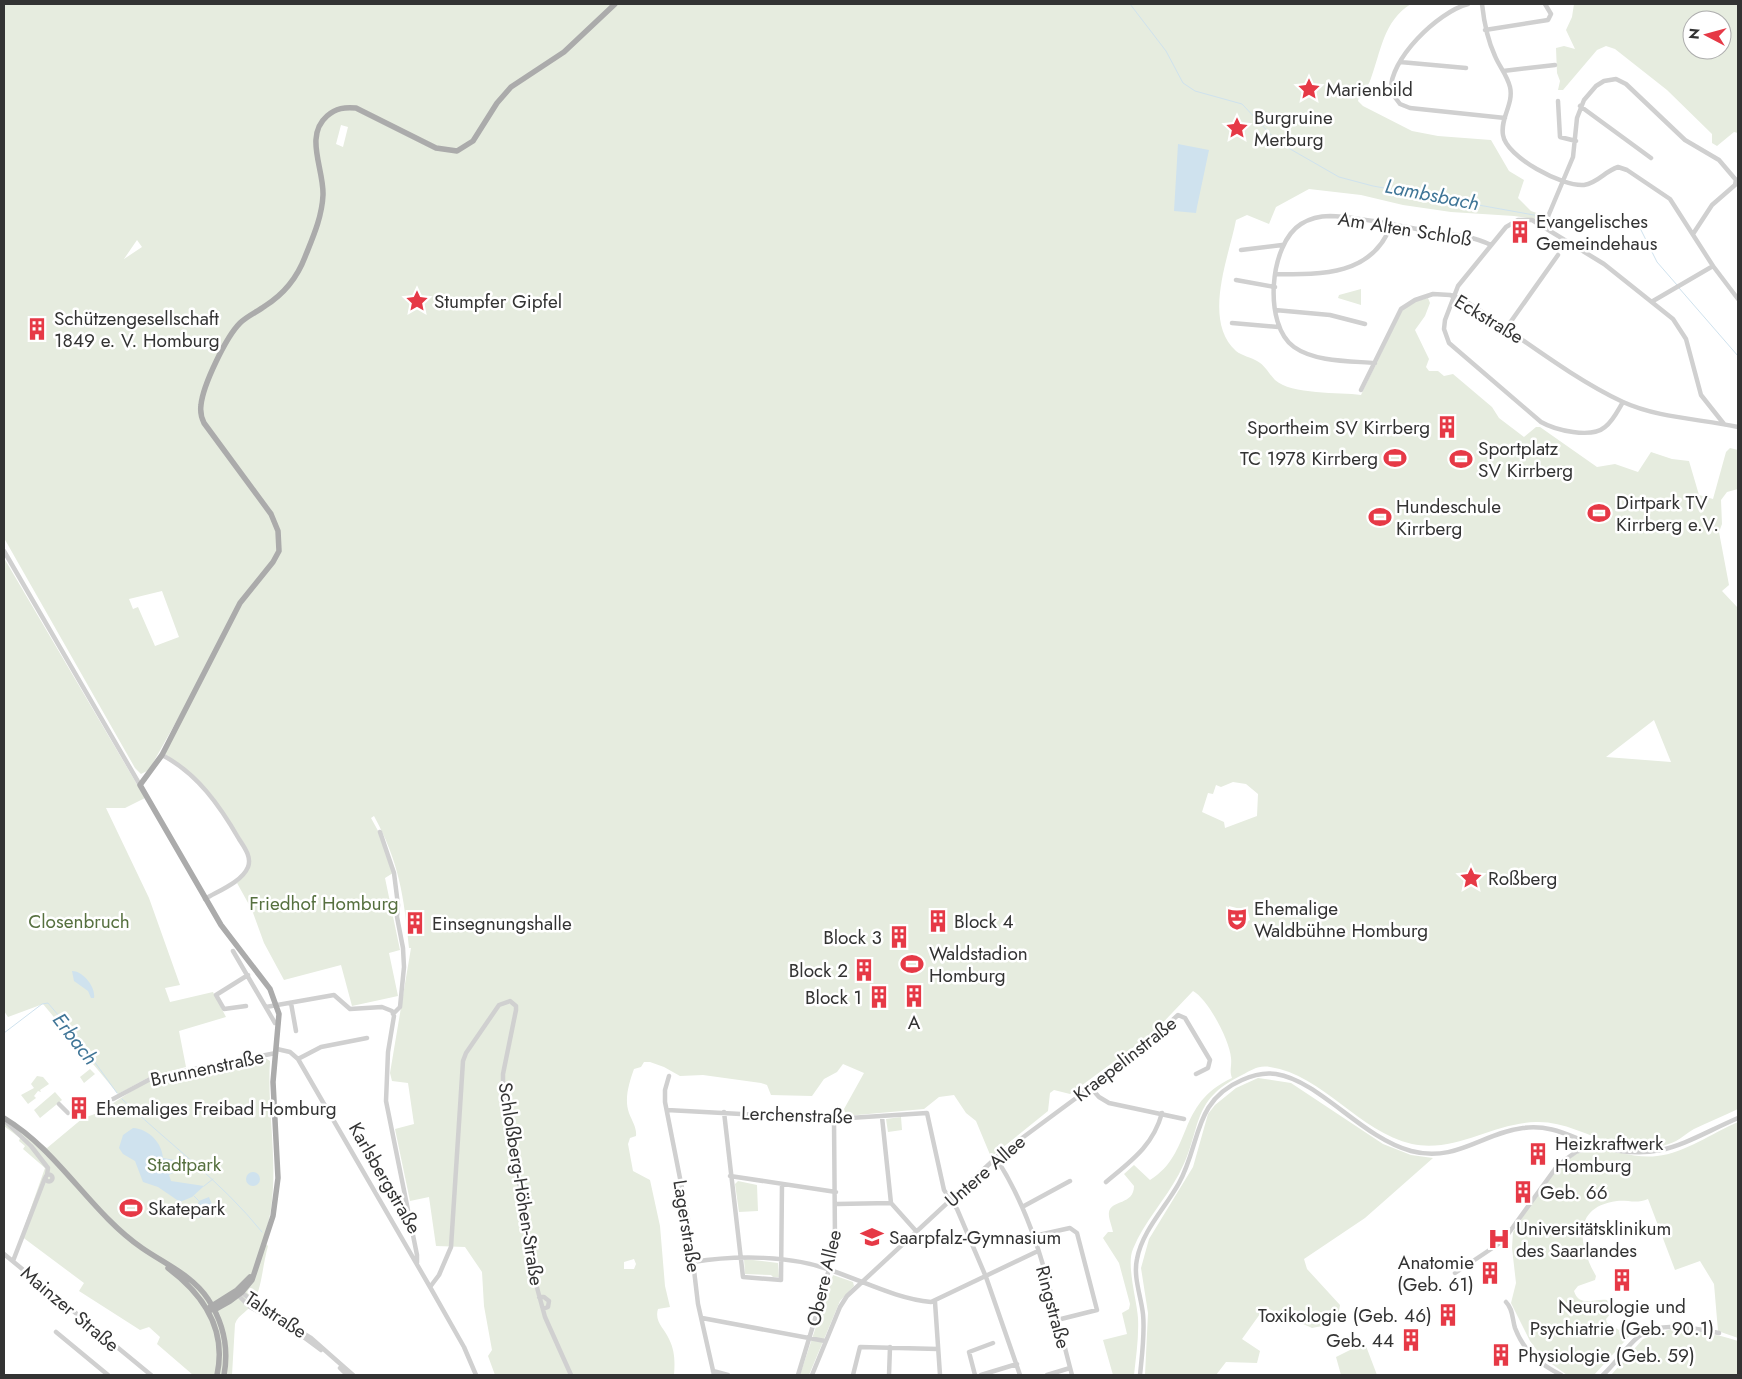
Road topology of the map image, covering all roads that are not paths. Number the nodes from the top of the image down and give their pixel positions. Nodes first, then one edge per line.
1 (615, 4) edge
2 (1468, 4) edge
3 (1482, 4) edge
4 (1545, 4) edge
5 (1485, 30) junction
6 (1400, 62) junction
7 (1555, 65) dead end
8 (1466, 68) dead end
9 (1504, 71) junction
10 (1558, 101) dead end
11 (1580, 106) junction
12 (1505, 118) junction
13 (1576, 141) junction
14 (1651, 158) dead end
15 (1562, 181) junction
16 (1545, 223) junction
17 (1391, 225) junction
18 (1693, 234) junction
19 (1282, 245) junction
20 (1491, 245) junction
21 (1241, 250) dead end
22 (1558, 255) dead end
23 (1713, 266) junction
24 (1276, 274) junction
25 (1236, 280) dead end
26 (1275, 287) junction
27 (1455, 296) junction
28 (1738, 299) edge
29 (1653, 301) junction
30 (1275, 310) junction
31 (1232, 323) dead end
32 (1365, 324) dead end
33 (1278, 326) junction
34 (1507, 327) junction
35 (1375, 363) junction
36 (1361, 390) dead end
37 (1623, 402) junction
38 (1724, 424) junction
39 (1738, 427) edge
40 (4, 551) edge
41 (162, 755) junction
42 (140, 785) junction
43 (380, 832) dead end
44 (205, 899) junction
45 (233, 951) dead end
46 (243, 960) junction
47 (248, 975) junction
48 (291, 1002) junction
49 (277, 1005) junction
50 (246, 1006) dead end
51 (266, 1007) junction
52 (393, 1014) junction
53 (275, 1023) dead end
54 (296, 1031) dead end
55 (367, 1038) dead end
56 (276, 1051) junction
57 (298, 1058) junction
58 (1196, 1074) dead end
59 (669, 1076) dead end
60 (1090, 1087) junction
61 (113, 1099) dead end
62 (59, 1104) dead end
63 (666, 1110) junction
64 (724, 1112) junction
65 (1056, 1112) joint
66 (68, 1113) dead end
67 (1162, 1113) junction
68 (882, 1117) junction
69 (1738, 1118) edge
70 (4, 1119) edge
71 (834, 1119) junction
72 (1184, 1119) dead end
73 (1596, 1145) junction
74 (996, 1158) junction
75 (46, 1176) junction
76 (730, 1176) junction
77 (1070, 1181) dead end
78 (1106, 1182) dead end
79 (782, 1184) junction
80 (836, 1192) junction
81 (38, 1198) junction
82 (950, 1200) junction
83 (891, 1203) junction
84 (836, 1204) junction
85 (1024, 1206) junction
86 (916, 1231) junction
87 (1034, 1236) junction
88 (1038, 1251) junction
89 (4, 1254) edge
90 (740, 1256) junction
91 (783, 1260) junction
92 (13, 1261) junction
93 (693, 1262) junction
94 (417, 1263) junction
95 (829, 1269) junction
96 (1455, 1274) dead end
97 (986, 1277) junction
98 (861, 1282) junction
99 (430, 1287) junction
100 (239, 1293) junction
101 (539, 1297) junction
102 (935, 1302) junction
103 (1506, 1302) dead end
104 (211, 1308) junction
105 (543, 1309) junction
106 (702, 1318) junction
107 (1057, 1320) junction
108 (56, 1332) dead end
109 (1719, 1333) dead end
110 (810, 1338) junction
111 (825, 1341) junction
112 (993, 1344) dead end
113 (890, 1347) junction
114 (938, 1349) junction
115 (1016, 1364) junction
116 (1070, 1368) junction
117 (713, 1373) edge
118 (108, 1375) edge
119 (151, 1375) edge
120 (217, 1375) edge
121 (224, 1375) edge
122 (347, 1375) edge
123 (353, 1375) edge
124 (476, 1375) edge
125 (571, 1375) edge
126 (728, 1375) edge
127 (798, 1375) edge
128 (812, 1375) edge
129 (853, 1375) edge
130 (889, 1375) edge
131 (940, 1375) edge
132 (975, 1375) edge
133 (981, 1375) edge
134 (1020, 1375) edge
135 (1047, 1375) edge
136 (1072, 1375) edge
137 (1140, 1375) edge
138 (1561, 1375) edge
139 (1603, 1375) edge

1 - 41 main road
2 - 6 street
3 - 5 street
4 - 5 street
5 - 9 street
6 - 8 street
6 - 12 street
7 - 9 street
9 - 12 street
10 - 13 street
11 - 13 street
11 - 14 street
11 - 18 street
12 - 15 street
13 - 15 street
15 - 16 street
15 - 18 street
16 - 20 street
16 - 29 street
17 - 19 street, Am Alten Schloß
17 - 20 street, Am Alten Schloß
17 - 24 street
18 - 23 street
19 - 21 street
19 - 24 street, Am Alten Schloß
20 - 27 street
22 - 34 street
23 - 28 street
23 - 29 street
24 - 26 street, Am Alten Schloß
25 - 26 street
26 - 30 street, Am Alten Schloß
27 - 34 street, Eckstraße
27 - 35 street, Eckstraße
27 - 37 street
29 - 38 street
30 - 32 street
30 - 33 street, Am Alten Schloß
31 - 33 street
33 - 35 street, Am Alten Schloß
34 - 37 street, Eckstraße
35 - 36 street, Eckstraße
37 - 38 street, Eckstraße
38 - 39 street, Eckstraße
40 - 42 street
41 - 42 main road
41 - 44 street
42 - 44 main road
43 - 52 street
44 - 46 main road
45 - 46 street
46 - 47 street
46 - 49 main road
47 - 50 street
47 - 51 street
48 - 49 street
48 - 52 street
48 - 54 street
49 - 51 street
49 - 56 main road
51 - 53 street
52 - 94 street
55 - 57 street
56 - 57 street
56 - 61 street, Brunnenstraße
56 - 100 main road
57 - 94 street, Karlsbergstraße
58 - 60 street, Kraepelinstraße
59 - 63 street, Lagerstraße
60 - 65 street, Kraepelinstraße
60 - 67 street
62 - 66 street
63 - 64 street, Lerchenstraße
63 - 93 street, Lagerstraße
64 - 71 street, Lerchenstraße
64 - 76 street
65 - 74 street, Untere Allee
67 - 72 street
67 - 78 street
68 - 71 street, Lerchenstraße
68 - 82 street, Lerchenstraße
68 - 83 street
69 - 73 street
70 - 75 street
70 - 104 main road
71 - 80 street, Obere Allee
73 - 96 street
73 - 137 street
74 - 82 street, Untere Allee
74 - 85 street, Ringstraße
75 - 81 street, Mainzer Straße
75 - 81 street, Mainzer Straße
76 - 79 street
76 - 90 street
77 - 85 street
79 - 80 street
79 - 91 street
80 - 84 street, Obere Allee
81 - 92 street, Mainzer Straße
82 - 86 street, Untere Allee
82 - 97 street
83 - 84 street
83 - 86 street
84 - 95 street, Obere Allee
85 - 87 street, Ringstraße
86 - 98 street, Untere Allee
87 - 88 street, Ringstraße
87 - 107 street
88 - 97 street
88 - 107 street, Ringstraße
89 - 92 street, Mainzer Straße
90 - 91 street
90 - 91 street
90 - 93 street
91 - 95 street
92 - 119 street, Mainzer Straße
93 - 106 street, Lagerstraße
94 - 99 street, Karlsbergstraße
95 - 98 street
95 - 110 street, Obere Allee
97 - 102 street
97 - 115 street
98 - 102 street
98 - 111 street, Untere Allee
99 - 101 street, Schloßberg-Höhen-Straße
99 - 124 street, Karlsbergstraße
100 - 104 main road
100 - 122 street, Talstraße
100 - 123 street, Talstraße
101 - 105 street, Schloßberg-Höhen-Straße
101 - 105 street
102 - 114 street
103 - 138 street
104 - 120 main road
104 - 121 main road
105 - 125 street, Schloßberg-Höhen-Straße
106 - 110 street
106 - 117 street, Lagerstraße
107 - 116 street, Ringstraße
108 - 118 street
109 - 139 street
110 - 111 street
110 - 127 street, Obere Allee
111 - 128 street, Untere Allee
112 - 132 street
113 - 114 street
113 - 129 street
113 - 130 street
114 - 131 street
115 - 133 street
115 - 134 street
116 - 135 street
116 - 136 street, Ringstraße
117 - 126 street

